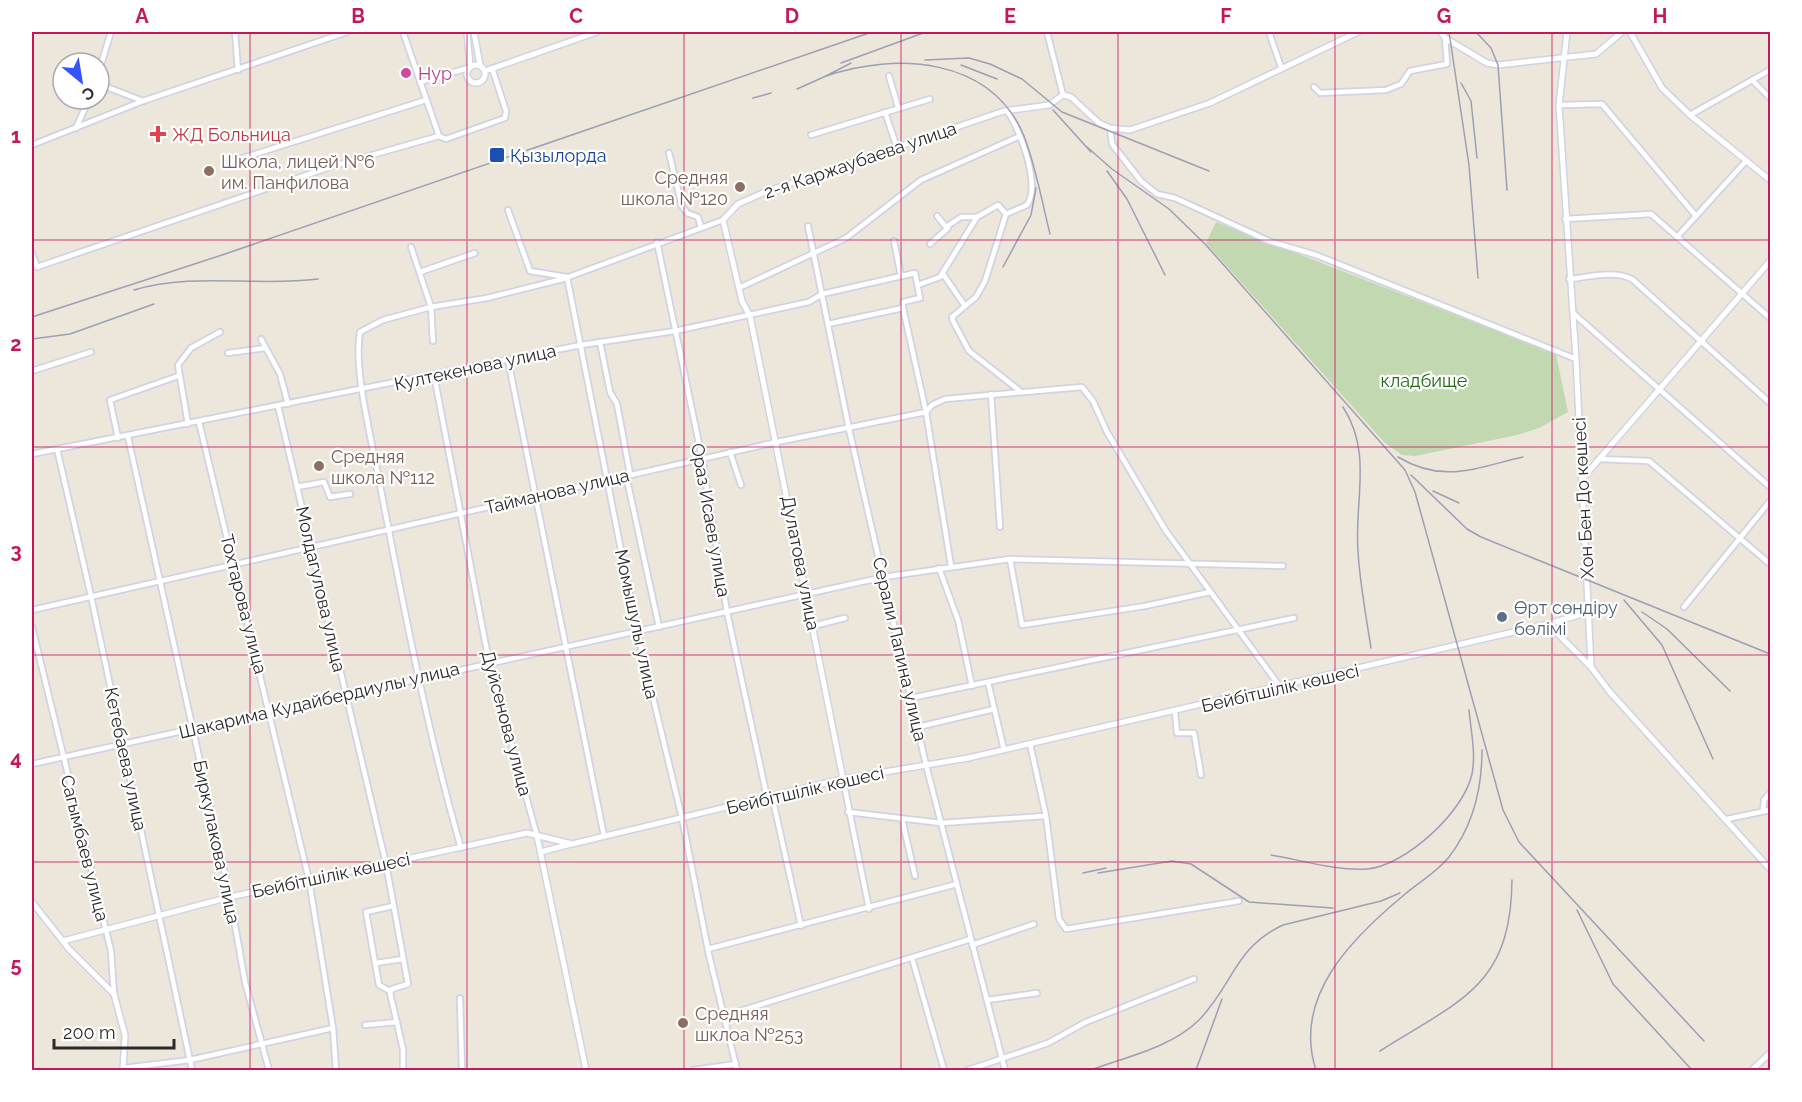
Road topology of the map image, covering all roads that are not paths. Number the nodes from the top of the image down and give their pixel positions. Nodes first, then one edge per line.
1 (111, 32) edge
2 (235, 32) edge
3 (347, 32) edge
4 (403, 32) edge
5 (467, 32) edge
6 (474, 32) edge
7 (597, 32) edge
8 (1047, 32) edge
9 (1269, 32) edge
10 (1358, 32) edge
11 (1442, 32) edge
12 (1567, 32) edge
13 (1622, 32) edge
14 (1630, 32) edge
15 (1445, 38) junction
16 (105, 51) edge
17 (1563, 58) junction
18 (480, 65) junction
19 (469, 67) junction
20 (1281, 67) junction
21 (492, 68) junction
22 (238, 70) junction
23 (1770, 70) edge
24 (485, 71) junction
25 (889, 76) dead end
26 (1752, 80) junction
27 (420, 82) junction
28 (1314, 87) dead end
29 (111, 89) edge
30 (1063, 95) junction
31 (1770, 98) edge
32 (930, 99) dead end
33 (426, 100) junction
34 (143, 101) junction
35 (1559, 105) junction
36 (898, 107) junction
37 (83, 111) edge
38 (1005, 111) junction
39 (885, 112) junction
40 (1690, 115) junction
41 (76, 128) junction
42 (1110, 128) junction
43 (811, 135) dead end
44 (439, 136) junction
45 (1020, 136) junction
46 (32, 145) edge
47 (897, 148) junction
48 (669, 153) dead end
49 (1746, 161) junction
50 (230, 162) dead end
51 (1770, 180) edge
52 (508, 210) dead end
53 (1006, 214) junction
54 (937, 216) dead end
55 (1696, 216) junction
56 (977, 217) junction
57 (723, 219) junction
58 (1565, 219) junction
59 (808, 226) dead end
60 (701, 227) junction
61 (949, 227) junction
62 (1677, 237) junction
63 (894, 241) dead end
64 (657, 243) junction
65 (930, 244) dead end
66 (411, 248) dead end
67 (32, 253) edge
68 (476, 253) dead end
69 (813, 255) junction
70 (1770, 261) edge
71 (420, 272) junction
72 (530, 272) junction
73 (943, 274) junction
74 (901, 276) junction
75 (567, 277) junction
76 (1569, 279) junction
77 (918, 285) junction
78 (532, 286) junction
79 (739, 288) junction
80 (1742, 293) junction
81 (822, 294) junction
82 (965, 306) junction
83 (431, 307) junction
84 (903, 308) junction
85 (1573, 313) junction
86 (750, 316) junction
87 (1770, 318) edge
88 (828, 324) junction
89 (675, 331) junction
90 (220, 332) dead end
91 (261, 339) dead end
92 (432, 341) dead end
93 (1701, 341) junction
94 (600, 342) junction
95 (581, 345) junction
96 (265, 348) junction
97 (91, 352) dead end
98 (228, 353) dead end
99 (1576, 359) junction
100 (508, 360) junction
101 (32, 371) edge
102 (434, 375) junction
103 (178, 376) junction
104 (1659, 389) junction
105 (362, 390) junction
106 (1021, 392) junction
107 (991, 394) junction
108 (1770, 403) edge
109 (288, 404) junction
110 (278, 405) junction
111 (926, 412) junction
112 (199, 422) junction
113 (188, 424) junction
114 (849, 429) junction
115 (128, 437) junction
116 (118, 438) junction
117 (777, 442) junction
118 (57, 449) junction
119 (730, 452) junction
120 (32, 454) edge
121 (702, 458) junction
122 (1599, 459) junction
123 (628, 475) junction
124 (609, 479) junction
125 (1582, 479) junction
126 (741, 485) dead end
127 (297, 487) junction
128 (1770, 487) edge
129 (350, 494) dead end
130 (533, 496) junction
131 (1770, 501) edge
132 (460, 512) junction
133 (1000, 527) dead end
134 (388, 528) junction
135 (1741, 538) junction
136 (311, 545) junction
137 (1010, 559) junction
138 (233, 563) junction
139 (1770, 564) edge
140 (1190, 565) junction
141 (951, 566) junction
142 (1283, 566) dead end
143 (939, 568) junction
144 (884, 577) junction
145 (159, 579) junction
146 (1210, 592) junction
147 (807, 594) junction
148 (91, 596) junction
149 (1684, 608) dead end
150 (32, 610) edge
151 (727, 612) junction
152 (1588, 612) junction
153 (845, 618) dead end
154 (1294, 618) dead end
155 (1548, 624) junction
156 (813, 626) junction
157 (32, 627) edge
158 (659, 627) junction
159 (1238, 630) junction
160 (638, 631) junction
161 (563, 646) junction
162 (489, 662) junction
163 (1591, 667) junction
164 (418, 678) junction
165 (988, 682) junction
166 (972, 686) junction
167 (1281, 688) junction
168 (346, 694) junction
169 (911, 698) junction
170 (994, 709) junction
171 (270, 711) junction
172 (1175, 712) junction
173 (918, 727) junction
174 (193, 729) junction
175 (123, 744) junction
176 (1030, 744) junction
177 (1004, 750) junction
178 (62, 757) junction
179 (32, 764) edge
180 (926, 765) junction
181 (1201, 775) dead end
182 (843, 779) junction
183 (1770, 793) edge
184 (769, 797) junction
185 (1770, 810) edge
186 (1763, 811) junction
187 (848, 812) junction
188 (1046, 816) junction
189 (682, 818) junction
190 (902, 819) junction
191 (1727, 819) junction
192 (941, 824) junction
193 (537, 836) junction
194 (604, 836) junction
195 (572, 844) junction
196 (461, 848) junction
197 (541, 852) junction
198 (386, 864) junction
199 (1770, 869) edge
200 (915, 876) dead end
201 (309, 880) junction
202 (957, 884) junction
203 (230, 897) junction
204 (1239, 901) dead end
205 (32, 902) edge
206 (393, 906) junction
207 (869, 909) junction
208 (160, 916) junction
209 (1034, 924) dead end
210 (801, 926) junction
211 (106, 932) junction
212 (63, 941) junction
213 (972, 942) junction
214 (708, 949) junction
215 (912, 958) junction
216 (403, 959) junction
217 (376, 963) junction
218 (1194, 979) dead end
219 (390, 991) junction
220 (1037, 993) dead end
221 (114, 994) junction
222 (460, 998) dead end
223 (987, 1000) junction
224 (724, 1016) junction
225 (397, 1022) junction
226 (364, 1025) dead end
227 (333, 1028) junction
228 (263, 1044) junction
229 (1770, 1053) edge
230 (1002, 1059) junction
231 (190, 1060) junction
232 (736, 1064) junction
233 (124, 1069) edge
234 (709, 1069) edge
235 (192, 1071) edge
236 (269, 1071) edge
237 (336, 1071) edge
238 (403, 1071) edge
239 (462, 1071) edge
240 (586, 1071) edge
241 (693, 1071) edge
242 (737, 1071) edge
243 (944, 1071) edge
244 (968, 1071) edge
245 (1005, 1071) edge
246 (1752, 1071) edge

1 - 16 street
2 - 22 street
3 - 22 street
4 - 27 street
5 - 19 street
6 - 18 street
7 - 21 street
8 - 30 street
9 - 20 street
10 - 20 street
11 - 15 street
12 - 17 street, Хон Бен До көшесі
13 - 17 street
14 - 40 street
15 - 17 street
15 - 28 street
17 - 35 street, Хон Бен До көшесі
18 - 19 street
18 - 24 street
19 - 24 street
19 - 27 street
20 - 42 street
21 - 24 street
21 - 44 street
22 - 34 street
23 - 26 street
25 - 36 street
26 - 31 street
26 - 40 street
27 - 33 street
29 - 34 street
30 - 38 street, 2-я Каржаубаева улица
30 - 42 street
32 - 36 street
33 - 44 street
33 - 50 street
34 - 41 street
35 - 55 street
35 - 58 street, Хон Бен До көшесі
36 - 39 street
37 - 41 street
38 - 45 street
38 - 47 street, 2-я Каржаубаева улица
39 - 43 street
39 - 47 street
40 - 49 street
41 - 46 street
42 - 99 street
44 - 67 street
45 - 53 street
45 - 69 street
47 - 57 street, 2-я Каржаубаева улица
48 - 60 street
49 - 51 street
49 - 55 street
52 - 72 street
53 - 56 street
53 - 82 street
54 - 61 street
55 - 62 street
56 - 61 street
56 - 73 street
57 - 60 street
57 - 79 street, Дулатова улица
58 - 62 street
58 - 76 street, Хон Бен До көшесі
59 - 69 street, Серали Лапина улица
60 - 64 street
61 - 65 street
62 - 80 street
63 - 74 street
64 - 75 street
64 - 89 street, Ораз Исаев улица
66 - 71 street
68 - 71 street
69 - 79 street
69 - 81 street, Серали Лапина улица
70 - 80 street
71 - 83 street
72 - 75 street
72 - 78 street
73 - 77 street
73 - 82 street
74 - 77 street, Култекенова улица
74 - 81 street, Култекенова улица
75 - 78 street
75 - 95 street, Момышулы улица
76 - 85 street, Хон Бен До көшесі
76 - 93 street
77 - 84 street
78 - 83 street
79 - 86 street, Дулатова улица
80 - 87 street
80 - 93 street
81 - 86 street, Култекенова улица
81 - 88 street, Серали Лапина улица
82 - 106 street
83 - 92 street
83 - 105 street
84 - 88 street
84 - 111 street
85 - 99 street, Хон Бен До көшесі
85 - 104 street
86 - 89 street, Култекенова улица
86 - 117 street, Дулатова улица
88 - 114 street, Серали Лапина улица
89 - 94 street, Култекенова улица
89 - 121 street, Ораз Исаев улица
90 - 103 street
91 - 96 street
93 - 104 street
93 - 108 street
94 - 95 street, Култекенова улица
94 - 123 street
95 - 100 street, Култекенова улица
95 - 124 street, Момышулы улица
96 - 98 street
96 - 109 street
97 - 101 street
99 - 125 street, Хон Бен До көшесі
100 - 102 street, Култекенова улица
100 - 130 street
102 - 105 street, Култекенова улица
102 - 132 street, Дуйсенова улица
103 - 113 street
103 - 116 street
104 - 122 street
104 - 128 street
105 - 109 street, Култекенова улица
105 - 134 street
106 - 107 street, Тайманова улица
106 - 140 street, Тайманова улица
107 - 111 street, Тайманова улица
107 - 133 street
109 - 110 street, Култекенова улица
110 - 112 street, Култекенова улица
110 - 127 street, Молдагулова улица
111 - 114 street, Тайманова улица
111 - 141 street
112 - 113 street, Култекенова улица
112 - 138 street, Тохтарова улица
113 - 115 street, Култекенова улица
114 - 117 street, Тайманова улица
114 - 144 street, Серали Лапина улица
115 - 116 street, Култекенова улица
115 - 145 street, Биркулакова улица
116 - 118 street, Култекенова улица
117 - 119 street, Тайманова улица
117 - 147 street, Дулатова улица
118 - 120 street, Култекенова улица
118 - 148 street, Кетебаева улица
119 - 121 street, Тайманова улица
119 - 126 street
121 - 123 street, Тайманова улица
121 - 151 street, Ораз Исаев улица
122 - 125 street
122 - 135 street
123 - 124 street, Тайманова улица
123 - 158 street
124 - 130 street, Тайманова улица
124 - 160 street, Момышулы улица
125 - 152 street, Хон Бен До көшесі
127 - 129 street
127 - 136 street, Молдагулова улица
130 - 132 street, Тайманова улица
130 - 161 street
131 - 135 street
132 - 134 street, Тайманова улица
132 - 162 street, Дуйсенова улица
134 - 136 street, Тайманова улица
134 - 164 street
135 - 139 street
135 - 149 street
136 - 138 street, Тайманова улица
136 - 168 street, Молдагулова улица
137 - 140 street, Шакарима Кудайбердиулы улица
137 - 141 street, Шакарима Кудайбердиулы улица
137 - 146 street
138 - 145 street, Тайманова улица
138 - 171 street, Тохтарова улица
140 - 142 street, Шакарима Кудайбердиулы улица
140 - 146 street
141 - 143 street, Шакарима Кудайбердиулы улица
143 - 144 street, Шакарима Кудайбердиулы улица
143 - 166 street
144 - 147 street, Шакарима Кудайбердиулы улица
144 - 169 street, Серали Лапина улица
145 - 148 street, Тайманова улица
145 - 174 street, Биркулакова улица
146 - 159 street
147 - 151 street, Шакарима Кудайбердиулы улица
147 - 156 street, Дулатова улица
148 - 150 street, Тайманова улица
148 - 175 street, Кетебаева улица
151 - 158 street, Шакарима Кудайбердиулы улица
151 - 184 street, Ораз Исаев улица
152 - 155 street, Бейбітшілік көшесі
152 - 163 street, Хон Бен До көшесі
153 - 156 street
154 - 159 street
155 - 163 street
155 - 167 street, Бейбітшілік көшесі
156 - 182 street, Дулатова улица
157 - 178 street, Сагымбаев улица
158 - 160 street, Шакарима Кудайбердиулы улица
159 - 165 street
159 - 167 street
160 - 161 street, Шакарима Кудайбердиулы улица
160 - 189 street, Момышулы улица
161 - 162 street, Шакарима Кудайбердиулы улица
161 - 194 street
162 - 164 street, Шакарима Кудайбердиулы улица
162 - 193 street, Дуйсенова улица
163 - 191 street
164 - 168 street, Шакарима Кудайбердиулы улица
164 - 196 street
165 - 166 street
165 - 170 street
166 - 169 street
167 - 172 street, Бейбітшілік көшесі
168 - 171 street, Шакарима Кудайбердиулы улица
168 - 198 street, Молдагулова улица
169 - 173 street, Серали Лапина улица
170 - 173 street
170 - 177 street
171 - 174 street, Шакарима Кудайбердиулы улица
171 - 201 street, Тохтарова улица
172 - 176 street, Бейбітшілік көшесі
172 - 181 street
173 - 180 street, Серали Лапина улица
174 - 175 street, Шакарима Кудайбердиулы улица
174 - 203 street, Биркулакова улица
175 - 178 street, Шакарима Кудайбердиулы улица
175 - 208 street, Кетебаева улица
176 - 177 street, Бейбітшілік көшесі
176 - 188 street
177 - 180 street, Бейбітшілік көшесі
178 - 179 street, Шакарима Кудайбердиулы улица
178 - 211 street, Сагымбаев улица
180 - 182 street, Бейбітшілік көшесі
180 - 192 street, Серали Лапина улица
182 - 184 street, Бейбітшілік көшесі
182 - 187 street, Дулатова улица
183 - 186 street
184 - 189 street, Бейбітшілік көшесі
184 - 210 street, Ораз Исаев улица
185 - 186 street
186 - 191 street
187 - 190 street
187 - 207 street, Дулатова улица
188 - 192 street
188 - 204 street
189 - 194 street, Бейбітшілік көшесі
189 - 214 street, Момышулы улица
190 - 192 street
190 - 200 street
191 - 199 street
192 - 202 street, Серали Лапина улица
193 - 195 street, Бейбітшілік көшесі
193 - 196 street, Бейбітшілік көшесі
193 - 197 street, Дуйсенова улица
194 - 195 street, Бейбітшілік көшесі
195 - 197 street
196 - 198 street, Бейбітшілік көшесі
197 - 240 street, Дуйсенова улица
198 - 201 street, Бейбітшілік көшесі
198 - 206 street, Молдагулова улица
201 - 203 street, Бейбітшілік көшесі
201 - 227 street, Тохтарова улица
202 - 207 street
202 - 213 street, Серали Лапина улица
203 - 208 street, Бейбітшілік көшесі
203 - 228 street, Биркулакова улица
205 - 212 street
206 - 216 street, Молдагулова улица
206 - 217 street
207 - 210 street
208 - 211 street, Бейбітшілік көшесі
208 - 231 street, Кетебаева улица
209 - 213 street
210 - 214 street
211 - 212 street, Бейбітшілік көшесі
211 - 221 street, Сагымбаев улица
212 - 221 street
213 - 215 street
213 - 223 street, Серали Лапина улица
214 - 224 street, Момышулы улица
215 - 224 street
215 - 243 street
216 - 217 street
216 - 219 street, Молдагулова улица
217 - 219 street
218 - 230 street
219 - 225 street
220 - 223 street
221 - 233 street, Сагымбаев улица
222 - 239 street
223 - 230 street, Серали Лапина улица
224 - 232 street, Момышулы улица
225 - 226 street
225 - 238 street
227 - 228 street
227 - 237 street, Тохтарова улица
228 - 231 street
228 - 236 street, Биркулакова улица
229 - 246 street
230 - 244 street
230 - 245 street, Серали Лапина улица
231 - 233 street
231 - 235 street, Кетебаева улица
232 - 234 street
232 - 242 street, Момышулы улица
234 - 241 street

